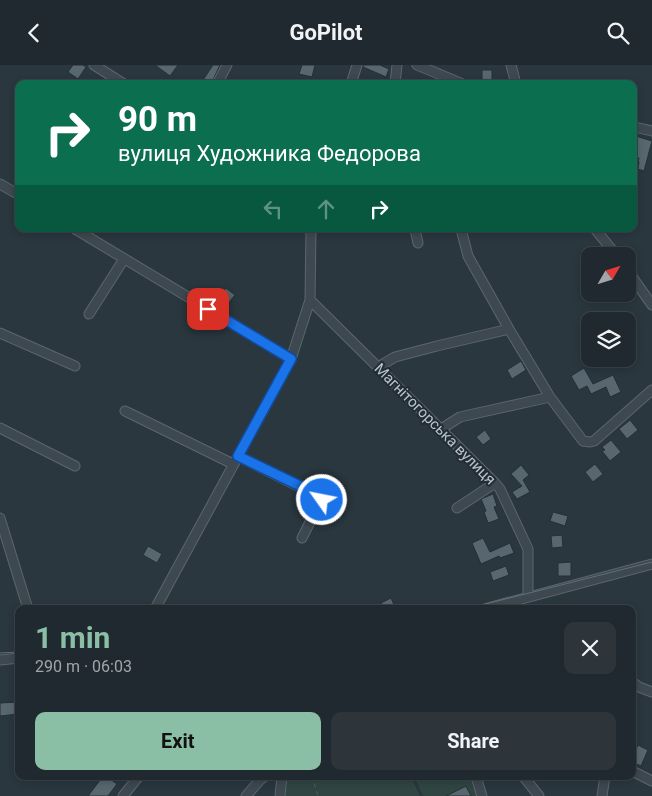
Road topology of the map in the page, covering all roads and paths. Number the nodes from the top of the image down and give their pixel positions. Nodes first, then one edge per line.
1 (94, 65) edge
2 (227, 65) edge
3 (357, 65) edge
4 (397, 65) edge
5 (417, 65) edge
6 (511, 65) edge
7 (118, 80) edge
8 (219, 80) edge
9 (352, 80) edge
10 (395, 80) edge
11 (453, 80) edge
12 (515, 80) edge
13 (637, 128) edge
14 (652, 131) edge
15 (0, 184) edge
16 (15, 193) edge
17 (80, 232) edge
18 (311, 232) edge
19 (416, 232) edge
20 (462, 232) edge
21 (597, 232) edge
22 (418, 243) dead end
23 (610, 247) edge
24 (124, 259) junction
25 (636, 282) edge
26 (310, 301) junction
27 (652, 305) edge
28 (89, 314) dead end
29 (509, 329) junction
30 (0, 333) edge
31 (291, 359) junction
32 (75, 367) dead end
33 (378, 367) junction
34 (652, 390) edge
35 (550, 397) junction
36 (125, 411) dead end
37 (0, 428) edge
38 (441, 429) junction
39 (236, 460) junction
40 (75, 466) dead end
41 (496, 483) junction
42 (457, 508) dead end
43 (0, 518) edge
44 (302, 538) dead end
45 (652, 564) edge
46 (528, 597) junction
47 (551, 602) dead end
48 (27, 605) edge
49 (157, 605) edge
50 (509, 605) edge
51 (550, 605) edge
52 (15, 658) edge
53 (0, 660) edge
54 (636, 685) edge
55 (652, 692) edge
56 (636, 773) edge
57 (136, 780) edge
58 (260, 780) edge
59 (282, 780) edge
60 (313, 780) edge
61 (477, 780) edge
62 (526, 780) edge
63 (604, 780) edge
64 (652, 781) edge
65 (123, 796) edge
66 (246, 796) edge
67 (280, 796) edge
68 (318, 796) edge
69 (482, 796) edge
70 (539, 796) edge
71 (602, 796) edge

1 - 7 street
2 - 8 street
3 - 9 street
4 - 10 street
5 - 11 street
6 - 12 street
13 - 14 street
15 - 16 street
17 - 24 street
18 - 26 street
19 - 22 street
20 - 29 street
21 - 23 street
24 - 28 street
24 - 31 street
25 - 27 street
26 - 31 street
26 - 33 street, Магнітогорська вулиця
29 - 33 street
29 - 35 street
30 - 32 street
31 - 39 street
33 - 38 street, Магнітогорська вулиця
34 - 35 street
35 - 38 street
36 - 39 street
37 - 40 street
38 - 41 street, Магнітогорська вулиця
39 - 44 street
39 - 49 street
41 - 42 street
41 - 46 street, Магнітогорська вулиця
43 - 48 street
45 - 46 street
46 - 50 street
47 - 51 path
52 - 53 street
54 - 55 street
56 - 64 street
57 - 65 street
58 - 66 street
59 - 67 street
60 - 68 path
61 - 69 street
62 - 70 street
63 - 71 street

